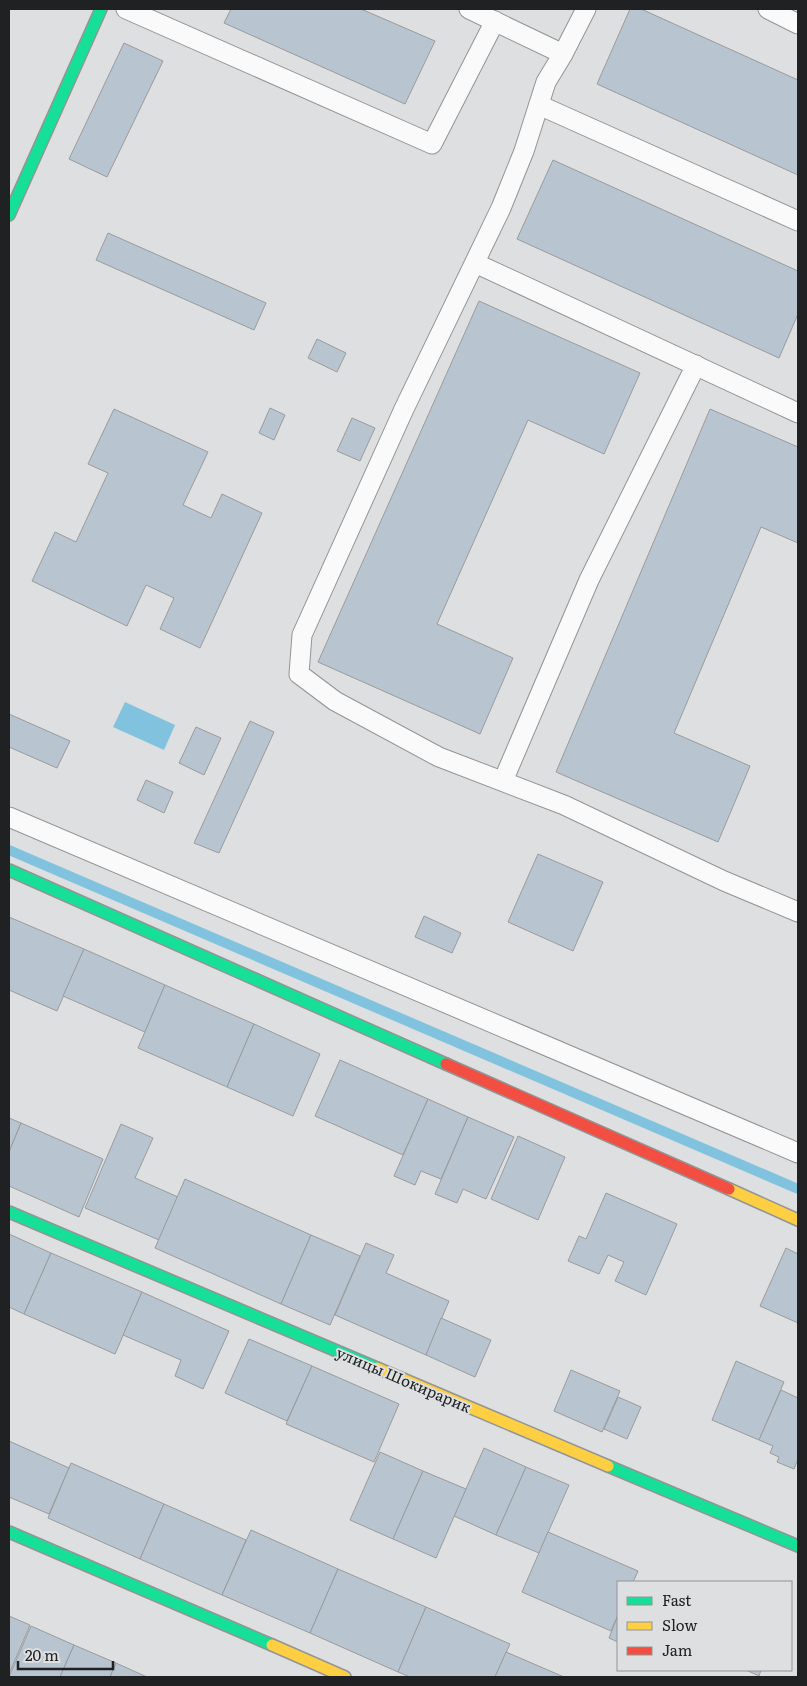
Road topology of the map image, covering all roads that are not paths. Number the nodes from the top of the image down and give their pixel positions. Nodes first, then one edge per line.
1 (101, 9) edge
2 (126, 9) edge
3 (469, 9) edge
4 (586, 9) edge
5 (768, 9) edge
6 (495, 21) junction
7 (798, 24) edge
8 (563, 54) junction
9 (539, 105) junction
10 (9, 215) edge
11 (798, 221) edge
12 (475, 263) junction
13 (696, 365) junction
14 (798, 413) edge
15 (503, 781) junction
16 (9, 817) edge
17 (9, 870) edge
18 (798, 912) edge
19 (798, 1153) edge
20 (9, 1212) edge
21 (798, 1220) edge
22 (9, 1532) edge
23 (798, 1546) edge
24 (345, 1677) edge

1 - 10 street
2 - 6 lane
3 - 6 lane
4 - 8 lane
5 - 7 lane
6 - 8 lane
8 - 9 lane
9 - 11 lane
9 - 12 lane
12 - 13 lane
12 - 15 lane
13 - 14 lane
13 - 15 lane
15 - 18 lane
16 - 19 lane
17 - 21 street
20 - 23 street, улицы Шокирарик
22 - 24 street

